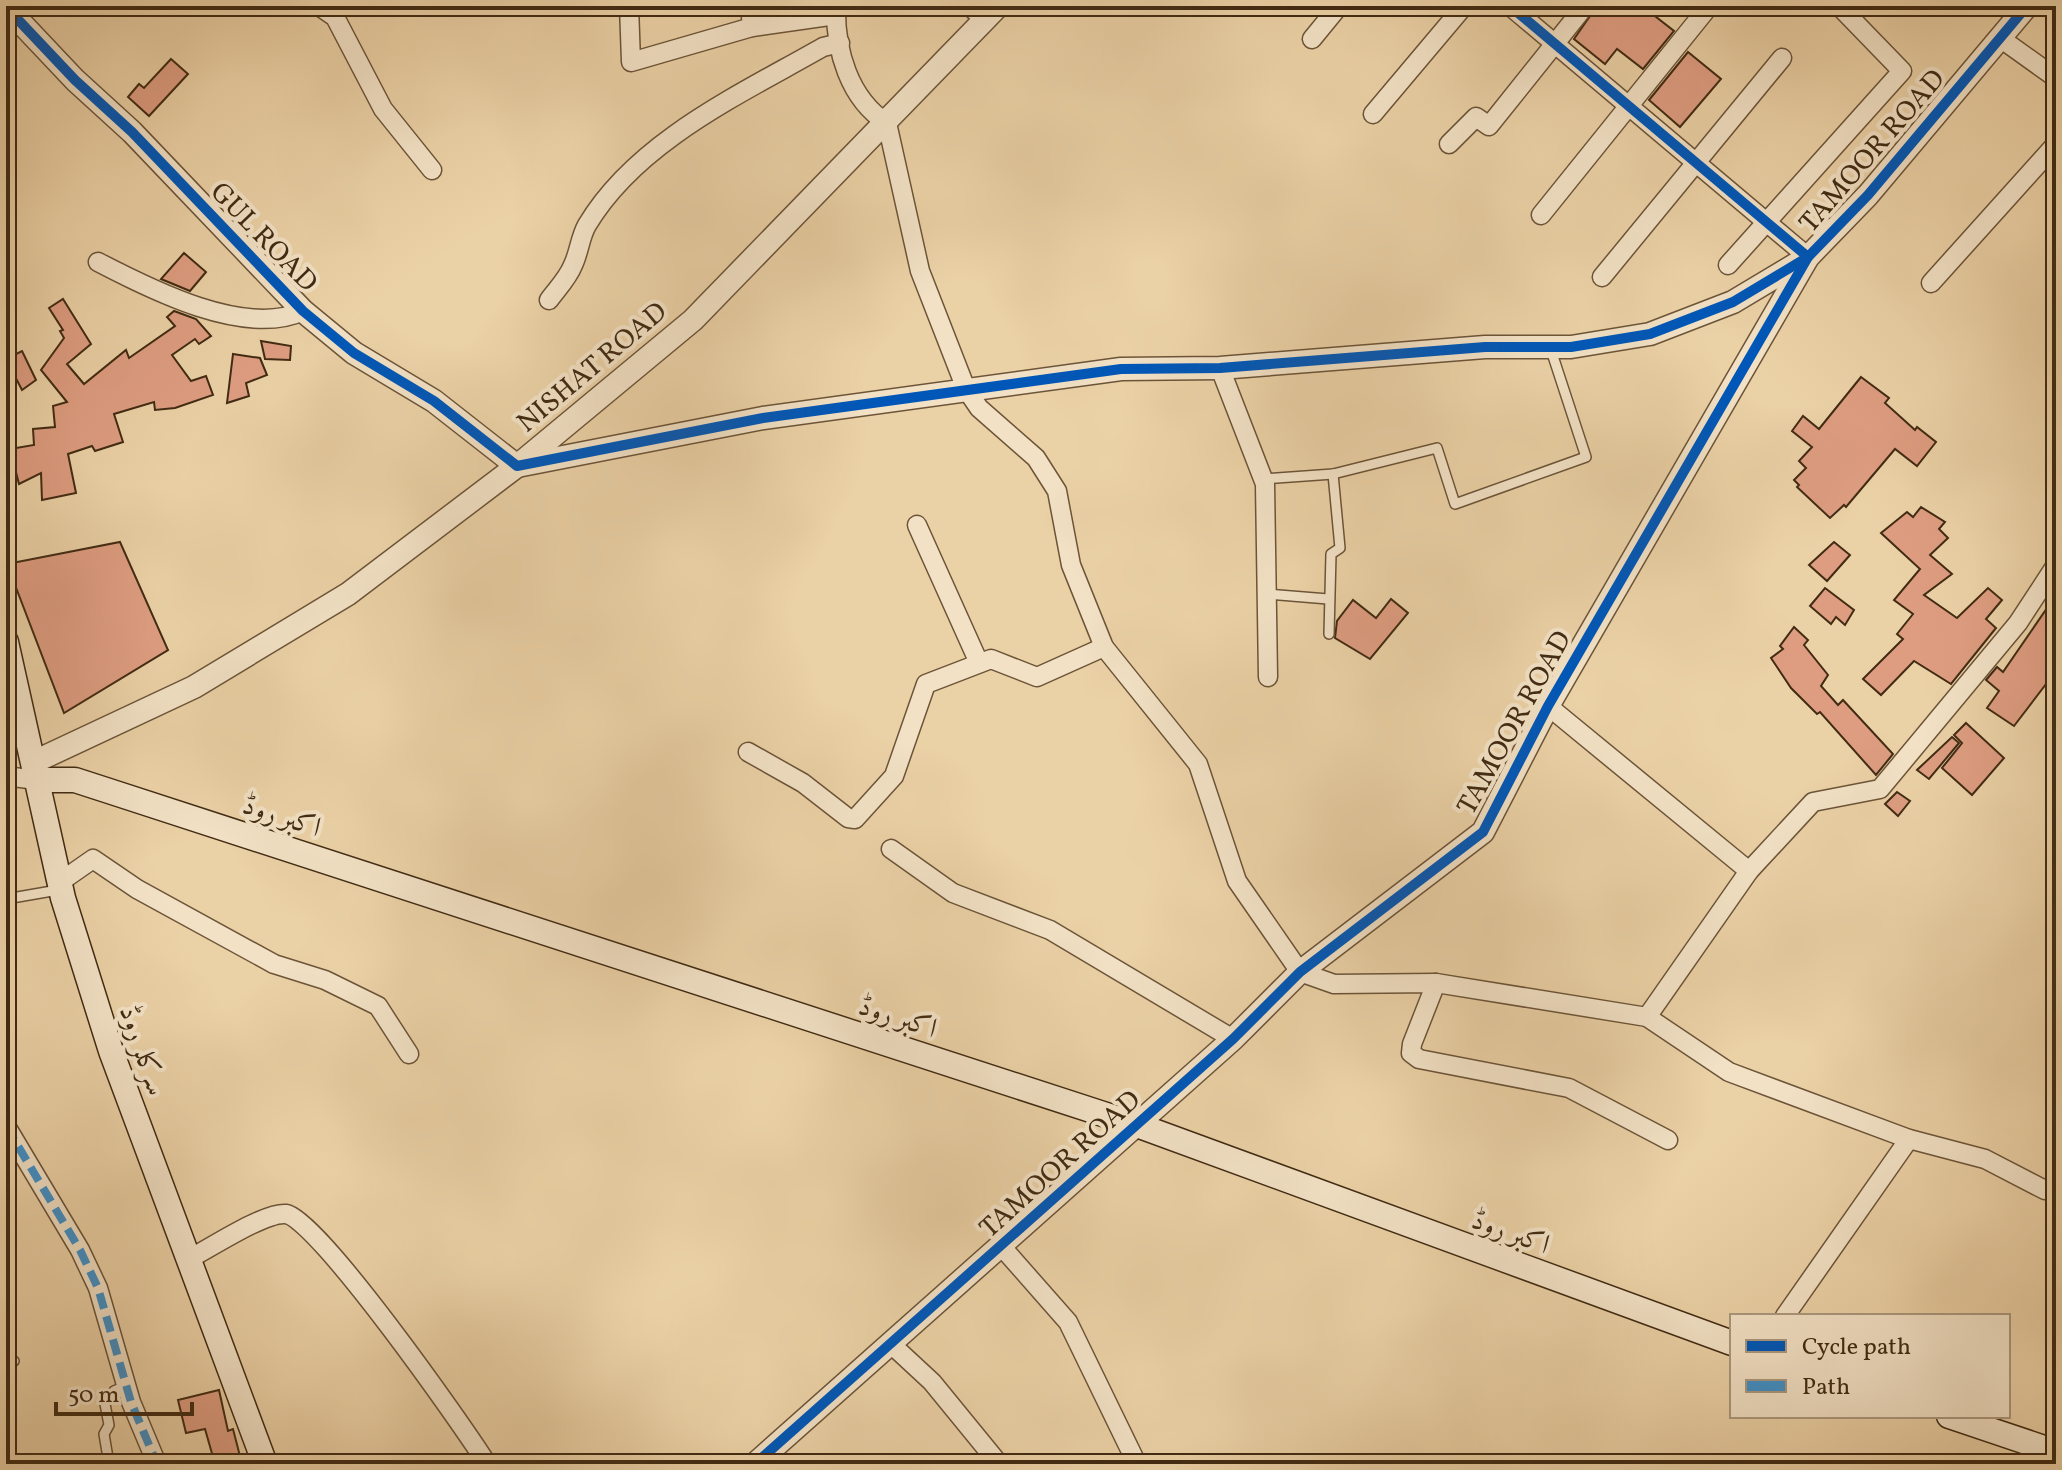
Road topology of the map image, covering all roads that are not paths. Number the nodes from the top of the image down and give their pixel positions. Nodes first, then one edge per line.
1 (629, 6) edge
2 (750, 6) edge
3 (1339, 6) edge
4 (1464, 6) edge
5 (1510, 6) edge
6 (1585, 6) edge
7 (1839, 6) edge
8 (2027, 6) edge
9 (6, 7) edge
10 (324, 7) edge
11 (836, 10) edge
12 (1706, 10) dead end
13 (984, 11) edge
14 (752, 27) junction
15 (2000, 38) junction
16 (1312, 39) dead end
17 (840, 43) junction
18 (1555, 44) junction
19 (1782, 58) dead end
20 (2056, 78) edge
21 (1630, 107) junction
22 (1373, 114) dead end
23 (887, 123) junction
24 (1449, 144) dead end
25 (2056, 144) edge
26 (1697, 163) junction
27 (432, 170) dead end
28 (1541, 215) dead end
29 (1767, 222) junction
30 (1808, 257) junction
31 (98, 262) dead end
32 (1728, 265) dead end
33 (1602, 277) dead end
34 (1931, 283) dead end
35 (549, 300) dead end
36 (303, 311) junction
37 (1550, 347) junction
38 (1220, 368) junction
39 (966, 389) junction
40 (517, 466) junction
41 (1333, 474) junction
42 (1263, 479) junction
43 (917, 525) dead end
44 (2056, 565) edge
45 (1267, 594) junction
46 (1328, 599) junction
47 (1329, 634) dead end
48 (6, 642) edge
49 (1104, 647) junction
50 (979, 663) junction
51 (1268, 677) dead end
52 (1548, 706) junction
53 (748, 752) dead end
54 (35, 771) junction
55 (6, 776) edge
56 (891, 849) dead end
57 (1749, 871) junction
58 (61, 886) junction
59 (6, 899) edge
60 (1300, 972) junction
61 (1436, 983) junction
62 (1647, 1017) junction
63 (1233, 1039) junction
64 (409, 1054) dead end
65 (1137, 1125) junction
66 (6, 1126) edge
67 (1909, 1139) junction
68 (1668, 1140) dead end
69 (2056, 1185) edge
70 (1002, 1247) junction
71 (187, 1260) junction
72 (1786, 1314) edge
73 (1730, 1342) edge
74 (891, 1344) junction
75 (126, 1386) junction
76 (1955, 1418) edge
77 (2056, 1452) edge
78 (109, 1464) edge
79 (157, 1464) edge
80 (265, 1464) edge
81 (487, 1464) edge
82 (755, 1464) edge
83 (999, 1464) edge
84 (1137, 1464) edge

1 - 14 street
2 - 14 street
3 - 16 street
4 - 22 street
5 - 18 street
6 - 18 street
7 - 29 street
8 - 15 street, TAMOOR ROAD
9 - 36 street, GUL ROAD
10 - 27 street
11 - 14 street
11 - 17 street
12 - 21 street
13 - 23 street, NISHAT ROAD
15 - 20 street
15 - 30 street, TAMOOR ROAD
17 - 23 street
17 - 35 street
18 - 21 street
18 - 24 street
19 - 26 street
21 - 26 street
21 - 28 street
23 - 39 street
23 - 40 street, NISHAT ROAD
25 - 34 street
26 - 29 street
26 - 33 street
29 - 30 street
29 - 32 street
30 - 37 street
30 - 52 street, TAMOOR ROAD
31 - 36 street
36 - 40 street, GUL ROAD
37 - 38 street
37 - 41 lane
38 - 39 street
38 - 42 street
39 - 40 street
39 - 49 street
40 - 54 street, NISHAT ROAD
41 - 42 lane
41 - 46 lane
42 - 45 street
43 - 50 street
44 - 57 street
45 - 46 lane
45 - 51 street
46 - 47 lane
48 - 54 main road, سرکلر روڈ
49 - 50 street
49 - 60 street
50 - 53 street
52 - 57 street
52 - 60 street, TAMOOR ROAD
54 - 55 street
54 - 58 main road, سرکلر روڈ
54 - 65 main road, اکبر روڈ
56 - 63 street
57 - 62 street
58 - 59 lane
58 - 64 street
58 - 71 main road, سرکلر روڈ
60 - 61 street
60 - 63 street, TAMOOR ROAD
61 - 62 street
61 - 68 street
62 - 67 street
63 - 65 street, TAMOOR ROAD
65 - 70 street, TAMOOR ROAD
65 - 73 main road, اکبر روڈ
66 - 75 street
67 - 69 street
67 - 72 street
70 - 74 street, TAMOOR ROAD
70 - 84 street
71 - 80 main road, سرکلر روڈ
71 - 81 street
74 - 82 street, TAMOOR ROAD
74 - 83 street
75 - 78 lane
75 - 79 street
76 - 77 main road

